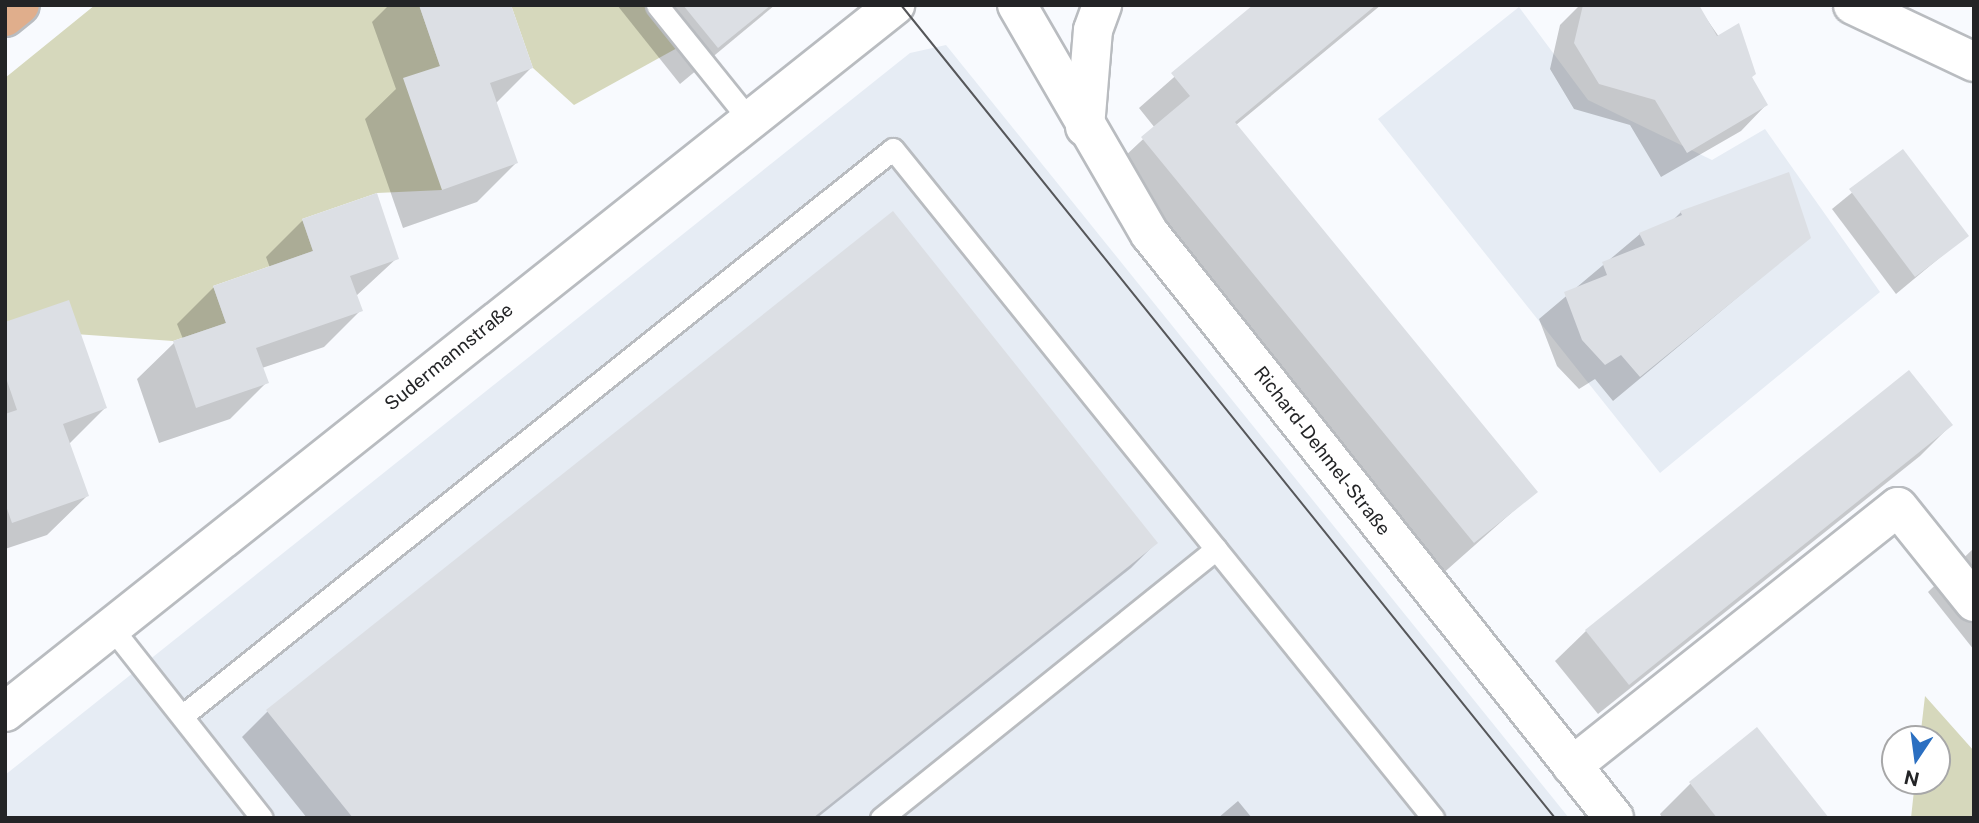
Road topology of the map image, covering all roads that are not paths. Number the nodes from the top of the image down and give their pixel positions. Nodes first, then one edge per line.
1 (20, 5) edge
2 (657, 5) edge
3 (895, 5) edge
4 (1017, 5) edge
5 (1102, 5) edge
6 (1853, 5) edge
7 (5, 17) edge
8 (1974, 62) edge
9 (748, 118) junction
10 (1085, 127) junction
11 (1216, 549) junction
12 (1974, 602) edge
13 (111, 627) junction
14 (5, 712) edge
15 (182, 716) junction
16 (1572, 766) junction
17 (262, 818) edge
18 (881, 818) edge
19 (1433, 818) edge
20 (1614, 818) edge

1 - 7 main road
2 - 9 lane
3 - 9 street, Sudermannstraße
4 - 10 street, Richard-Dehmel-Straße
5 - 10 street
6 - 8 street
9 - 13 street, Sudermannstraße
10 - 16 street, Richard-Dehmel-Straße
11 - 15 lane
11 - 18 lane
11 - 19 lane
12 - 16 street
13 - 14 street, Sudermannstraße
13 - 15 lane
15 - 17 lane
16 - 20 street, Richard-Dehmel-Straße

